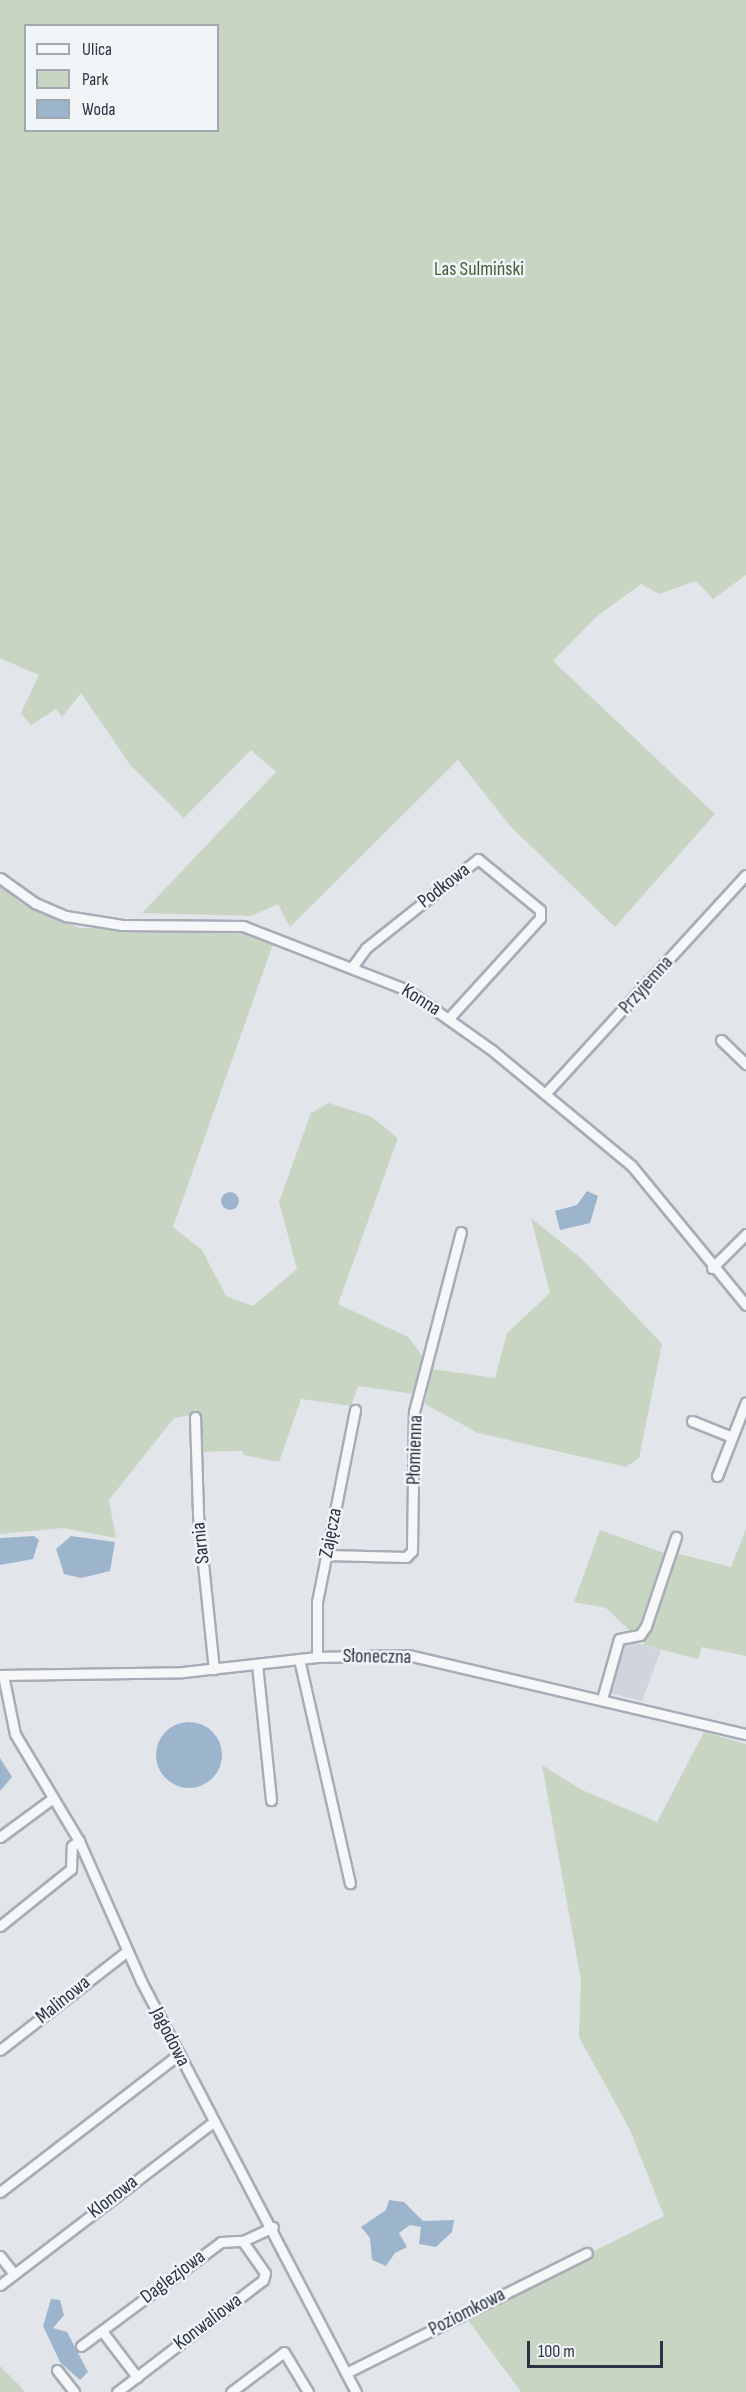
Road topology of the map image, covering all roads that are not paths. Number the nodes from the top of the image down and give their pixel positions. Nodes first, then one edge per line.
1 (746, 875) edge
2 (0, 878) edge
3 (353, 966) junction
4 (448, 1018) junction
5 (721, 1040) dead end
6 (746, 1064) edge
7 (545, 1094) junction
8 (461, 1232) dead end
9 (746, 1234) edge
10 (712, 1268) junction
11 (746, 1305) edge
12 (746, 1402) edge
13 (355, 1410) dead end
14 (195, 1417) dead end
15 (692, 1421) dead end
16 (732, 1437) junction
17 (717, 1476) dead end
18 (676, 1537) dead end
19 (327, 1555) junction
20 (317, 1657) junction
21 (299, 1659) junction
22 (257, 1664) junction
23 (214, 1669) junction
24 (2, 1675) edge
25 (602, 1699) junction
26 (746, 1734) edge
27 (53, 1798) junction
28 (271, 1800) dead end
29 (0, 1837) edge
30 (79, 1841) junction
31 (350, 1883) dead end
32 (0, 1926) edge
33 (127, 1951) junction
34 (0, 2050) edge
35 (179, 2054) junction
36 (213, 2122) junction
37 (0, 2193) edge
38 (273, 2227) junction
39 (243, 2241) junction
40 (587, 2253) dead end
41 (0, 2256) edge
42 (14, 2274) junction
43 (0, 2285) edge
44 (102, 2331) junction
45 (81, 2346) dead end
46 (57, 2370) dead end
47 (346, 2373) junction
48 (137, 2377) junction
49 (74, 2392) edge
50 (117, 2392) edge
51 (231, 2392) edge
52 (308, 2392) edge
53 (356, 2392) edge

1 - 7 street, Przyjemna
2 - 3 street, Konna
3 - 4 street, Konna
3 - 4 street, Podkowa
4 - 7 street, Konna
5 - 6 street
7 - 10 street, Konna
8 - 19 street, Płomienna
9 - 10 street
10 - 11 street, Konna
12 - 16 street
13 - 19 street, Zajęcza
14 - 23 street, Sarnia
15 - 16 street
16 - 17 street
18 - 25 street
19 - 20 street, Zajęcza
20 - 21 street, Słoneczna
20 - 25 street, Słoneczna
21 - 22 street, Słoneczna
21 - 31 street
22 - 23 street, Słoneczna
22 - 28 street
23 - 24 street, Słoneczna
24 - 27 street, Jagodowa
25 - 26 street, Słoneczna
27 - 29 street
27 - 30 street, Jagodowa
30 - 32 street
30 - 33 street, Jagodowa
33 - 34 street, Malinowa
33 - 35 street, Jagodowa
35 - 36 street, Jagodowa
35 - 37 street
36 - 38 street, Jagodowa
36 - 42 street, Klonowa
38 - 39 street, Daglezjowa
38 - 47 street, Jagodowa
39 - 44 street, Daglezjowa
39 - 48 street, Konwaliowa
40 - 47 street, Poziomkowa
41 - 42 street
42 - 43 street, Klonowa
44 - 45 street, Daglezjowa
44 - 48 street
46 - 49 street
47 - 53 street, Jagodowa
48 - 50 street, Konwaliowa
51 - 52 street

